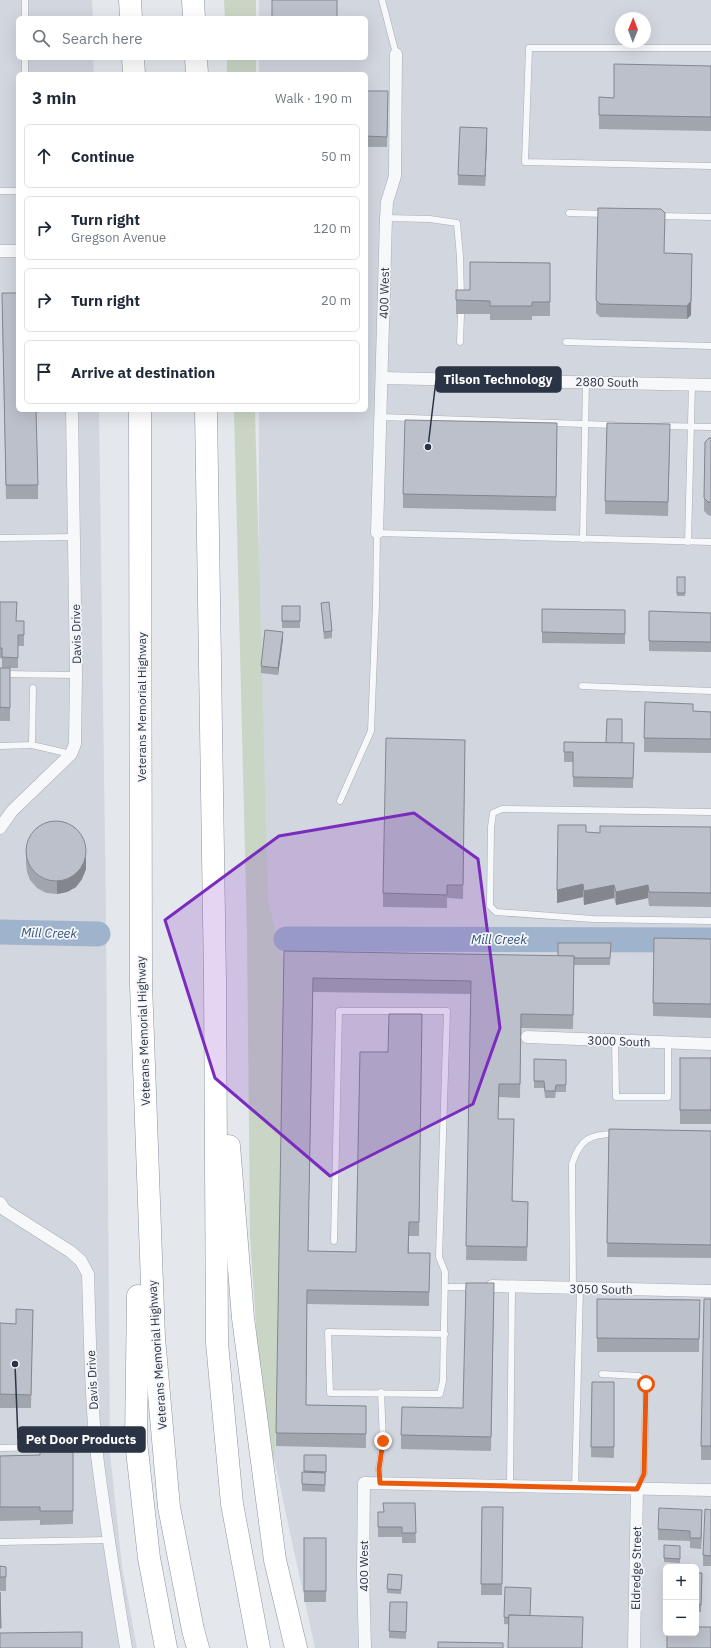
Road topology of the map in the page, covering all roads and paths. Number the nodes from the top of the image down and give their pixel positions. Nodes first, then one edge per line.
1 (25, 0) edge
2 (130, 0) edge
3 (193, 0) edge
4 (382, 0) edge
5 (25, 16) edge
6 (131, 16) edge
7 (194, 16) edge
8 (711, 48) edge
9 (396, 54) joint
10 (25, 60) edge
11 (133, 60) edge
12 (196, 60) edge
13 (25, 72) edge
14 (134, 72) edge
15 (197, 72) edge
16 (711, 166) edge
17 (0, 191) edge
18 (16, 191) edge
19 (569, 213) dead end
20 (608, 214) edge
21 (648, 216) edge
22 (711, 217) edge
23 (386, 218) junction
24 (0, 251) edge
25 (16, 251) edge
26 (461, 304) edge
27 (461, 314) edge
28 (460, 342) dead end
29 (566, 342) dead end
30 (711, 346) edge
31 (382, 378) junction
32 (586, 382) junction
33 (692, 384) junction
34 (711, 385) edge
35 (72, 412) edge
36 (140, 412) edge
37 (206, 412) edge
38 (381, 417) junction
39 (586, 424) junction
40 (623, 425) edge
41 (653, 426) edge
42 (691, 426) junction
43 (711, 427) edge
44 (378, 533) junction
45 (75, 537) junction
46 (0, 538) edge
47 (583, 539) junction
48 (688, 542) junction
49 (711, 542) edge
50 (0, 674) edge
51 (76, 675) junction
52 (582, 686) dead end
53 (32, 688) dead end
54 (711, 691) edge
55 (32, 744) junction
56 (0, 746) edge
57 (71, 754) junction
58 (340, 801) dead end
59 (711, 812) edge
60 (0, 828) edge
61 (711, 921) edge
62 (215, 980) junction
63 (141, 984) junction
64 (528, 1037) dead end
65 (615, 1041) junction
66 (668, 1043) junction
67 (711, 1044) edge
68 (625, 1134) edge
69 (0, 1203) edge
70 (334, 1241) dead end
71 (492, 1286) joint
72 (445, 1287) junction
73 (512, 1287) junction
74 (576, 1288) junction
75 (711, 1291) edge
76 (445, 1334) junction
77 (602, 1374) dead end
78 (381, 1392) junction
79 (96, 1446) junction
80 (0, 1448) edge
81 (380, 1483) junction
82 (510, 1486) junction
83 (575, 1487) junction
84 (637, 1489) junction
85 (711, 1490) edge
86 (108, 1540) junction
87 (0, 1542) edge
88 (126, 1648) edge
89 (166, 1648) edge
90 (198, 1648) edge
91 (259, 1648) edge
92 (296, 1648) edge
93 (365, 1648) edge
94 (634, 1648) edge

1 - 5 lane
2 - 6 highway
3 - 7 highway
4 - 9 lane
8 - 16 lane
9 - 23 street, 400 West
10 - 13 lane
11 - 14 highway
12 - 15 highway
17 - 18 lane
19 - 20 lane
21 - 22 lane
23 - 26 lane
23 - 31 street, 400 West
24 - 25 street
27 - 28 lane
29 - 30 lane
31 - 32 street, 2880 South
31 - 38 street, 400 West
32 - 33 street, 2880 South
32 - 39 lane
33 - 34 street, 2880 South
33 - 42 lane
35 - 45 street, Davis Drive
36 - 63 highway, Veterans Memorial Highway
37 - 62 highway
38 - 39 lane
38 - 44 street, 400 West
39 - 40 lane
39 - 47 lane
41 - 42 lane
42 - 43 lane
42 - 48 lane
44 - 47 lane
44 - 58 lane
45 - 46 lane
45 - 51 street, Davis Drive
47 - 48 lane
48 - 49 lane
50 - 51 lane
51 - 57 street, Davis Drive
52 - 54 lane
53 - 55 lane
55 - 56 lane
55 - 57 lane
57 - 60 street
59 - 61 lane
62 - 91 highway
62 - 92 highway
63 - 89 highway
63 - 90 highway, Veterans Memorial Highway
64 - 65 street, 3000 South
65 - 66 street, 3000 South
65 - 66 lane
66 - 67 street, 3000 South
68 - 74 lane
69 - 79 street, Davis Drive
70 - 72 lane
71 - 72 lane
71 - 73 street, 3050 South
72 - 76 lane
73 - 74 street, 3050 South
73 - 82 lane
74 - 75 street, 3050 South
74 - 83 lane
76 - 78 lane
76 - 78 lane
77 - 84 lane
78 - 81 lane
79 - 80 lane
79 - 86 street, Davis Drive
81 - 82 street
81 - 93 street, 400 West
82 - 83 street
83 - 84 street
84 - 85 street
84 - 94 street, Eldredge Street
86 - 87 lane
86 - 88 street, Davis Drive

